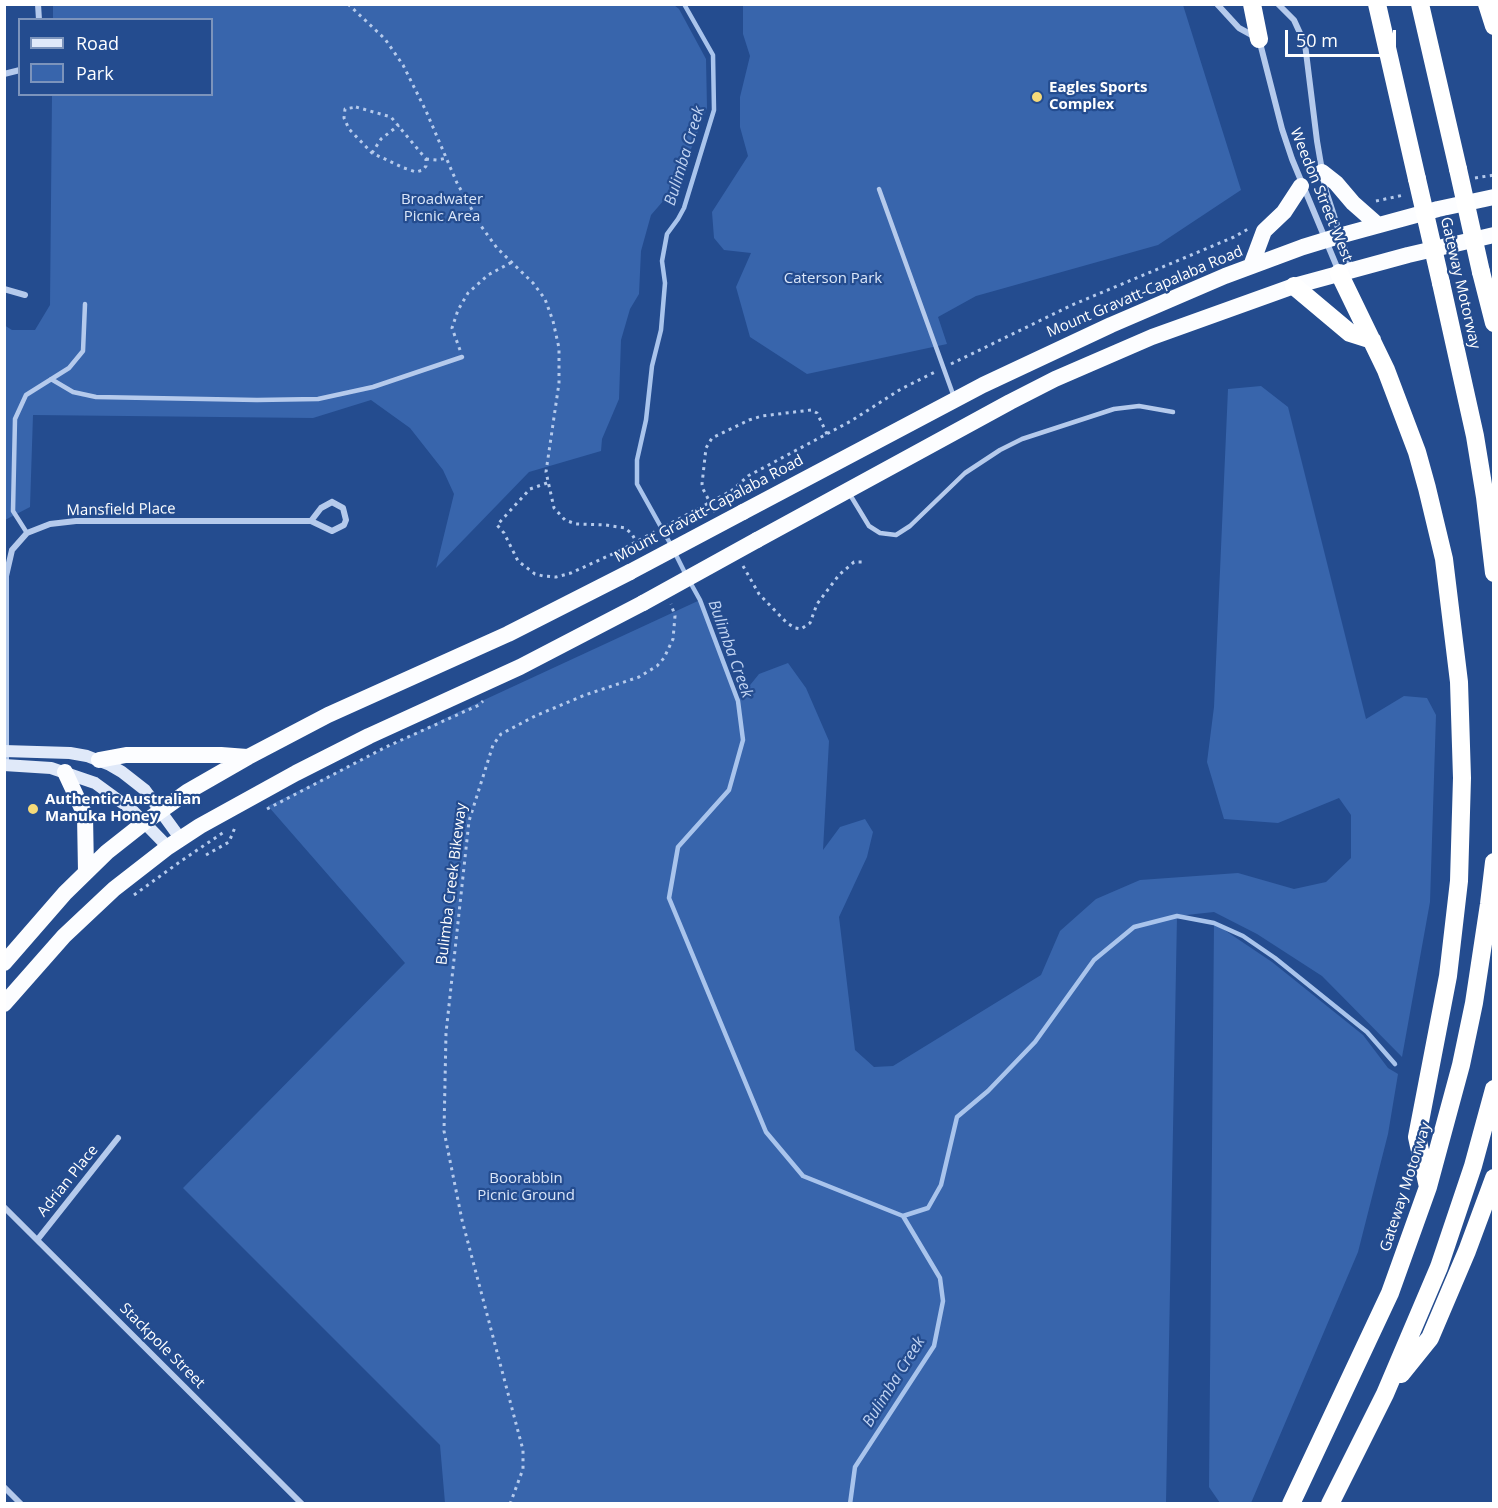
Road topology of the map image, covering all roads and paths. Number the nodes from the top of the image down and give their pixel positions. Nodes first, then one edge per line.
1 (348, 4) edge
2 (1217, 4) edge
3 (1252, 4) edge
4 (1278, 4) edge
5 (1377, 4) edge
6 (1420, 4) edge
7 (1487, 4) edge
8 (1494, 26) edge
9 (1259, 39) junction
10 (399, 125) junction
11 (372, 153) junction
12 (447, 158) junction
13 (426, 159) junction
14 (1322, 172) junction
15 (1302, 186) junction
16 (879, 189) dead end
17 (1494, 197) edge
18 (1378, 225) junction
19 (1249, 228) dead end
20 (1494, 235) edge
21 (1332, 238) junction
22 (513, 262) junction
23 (1251, 266) junction
24 (1345, 272) junction
25 (1294, 286) junction
26 (4, 289) edge
27 (25, 295) dead end
28 (85, 304) dead end
29 (1494, 323) edge
30 (1372, 340) junction
31 (462, 357) joint
32 (943, 368) junction
33 (51, 379) junction
34 (954, 399) junction
35 (1173, 412) dead end
36 (547, 483) junction
37 (847, 490) junction
38 (311, 521) junction
39 (27, 533) junction
40 (643, 553) dead end
41 (1494, 573) edge
42 (670, 600) dead end
43 (487, 698) dead end
44 (5, 751) edge
45 (248, 757) junction
46 (99, 760) junction
47 (5, 765) edge
48 (64, 772) junction
49 (266, 809) dead end
50 (161, 810) junction
51 (145, 822) junction
52 (242, 822) dead end
53 (236, 825) junction
54 (174, 843) junction
55 (206, 855) dead end
56 (1494, 862) edge
57 (86, 872) junction
58 (130, 898) dead end
59 (4, 963) edge
60 (4, 1004) edge
61 (1494, 1089) edge
62 (118, 1138) dead end
63 (1494, 1178) edge
64 (1428, 1187) junction
65 (4, 1207) edge
66 (38, 1239) junction
67 (1385, 1394) junction
68 (4, 1487) edge
69 (21, 1503) edge
70 (302, 1503) edge
71 (510, 1503) edge
72 (1291, 1503) edge
73 (1330, 1503) edge

1 - 12 path
2 - 9 street
3 - 9 highway
4 - 14 street, Weedon Street West
5 - 41 highway, Gateway Motorway, bridge
6 - 29 highway, Gateway Motorway, bridge
7 - 8 highway
9 - 15 street, Weedon Street West
10 - 11 path
10 - 11 path
10 - 13 path
11 - 13 path
12 - 13 path
12 - 22 path
14 - 18 highway
14 - 21 street, Weedon Street West
15 - 21 street, Weedon Street West
15 - 23 highway
16 - 32 lane
17 - 18 highway, Mount Gravatt-Capalaba Road
18 - 21 highway, Mount Gravatt-Capalaba Road
19 - 32 path
20 - 24 highway
21 - 23 highway, Mount Gravatt-Capalaba Road
21 - 24 street, Weedon Street West
21 - 24 street, Weedon Street West
22 - 31 path
22 - 36 path
23 - 34 highway, Mount Gravatt-Capalaba Road
24 - 25 highway
24 - 30 highway
25 - 30 highway
25 - 37 highway
26 - 27 street
28 - 33 lane
30 - 64 highway
31 - 33 lane
32 - 34 lane
32 - 36 path, bridge
33 - 39 lane
34 - 45 highway, Mount Gravatt-Capalaba Road, bridge
35 - 37 lane
36 - 40 path
37 - 54 highway, bridge
38 - 38 street, Mansfield Place
38 - 39 street, Mansfield Place
39 - 44 street
42 - 71 path, Bulimba Creek Bikeway
43 - 49 path
44 - 46 main road
44 - 47 street
45 - 46 highway
45 - 50 highway, Mount Gravatt-Capalaba Road
46 - 50 main road
47 - 48 main road
48 - 51 main road
48 - 57 highway
50 - 51 highway, Mount Gravatt-Capalaba Road
50 - 54 main road
51 - 54 main road
51 - 57 highway, Mount Gravatt-Capalaba Road
52 - 53 path
53 - 55 path
53 - 58 path
54 - 60 highway
56 - 64 highway, Gateway Motorway
57 - 59 highway, Mount Gravatt-Capalaba Road
61 - 67 highway
62 - 66 street, Adrian Place
63 - 67 highway
64 - 72 highway, Gateway Motorway
65 - 66 street, Stackpole Street
66 - 70 street, Stackpole Street
67 - 73 highway
68 - 69 street

